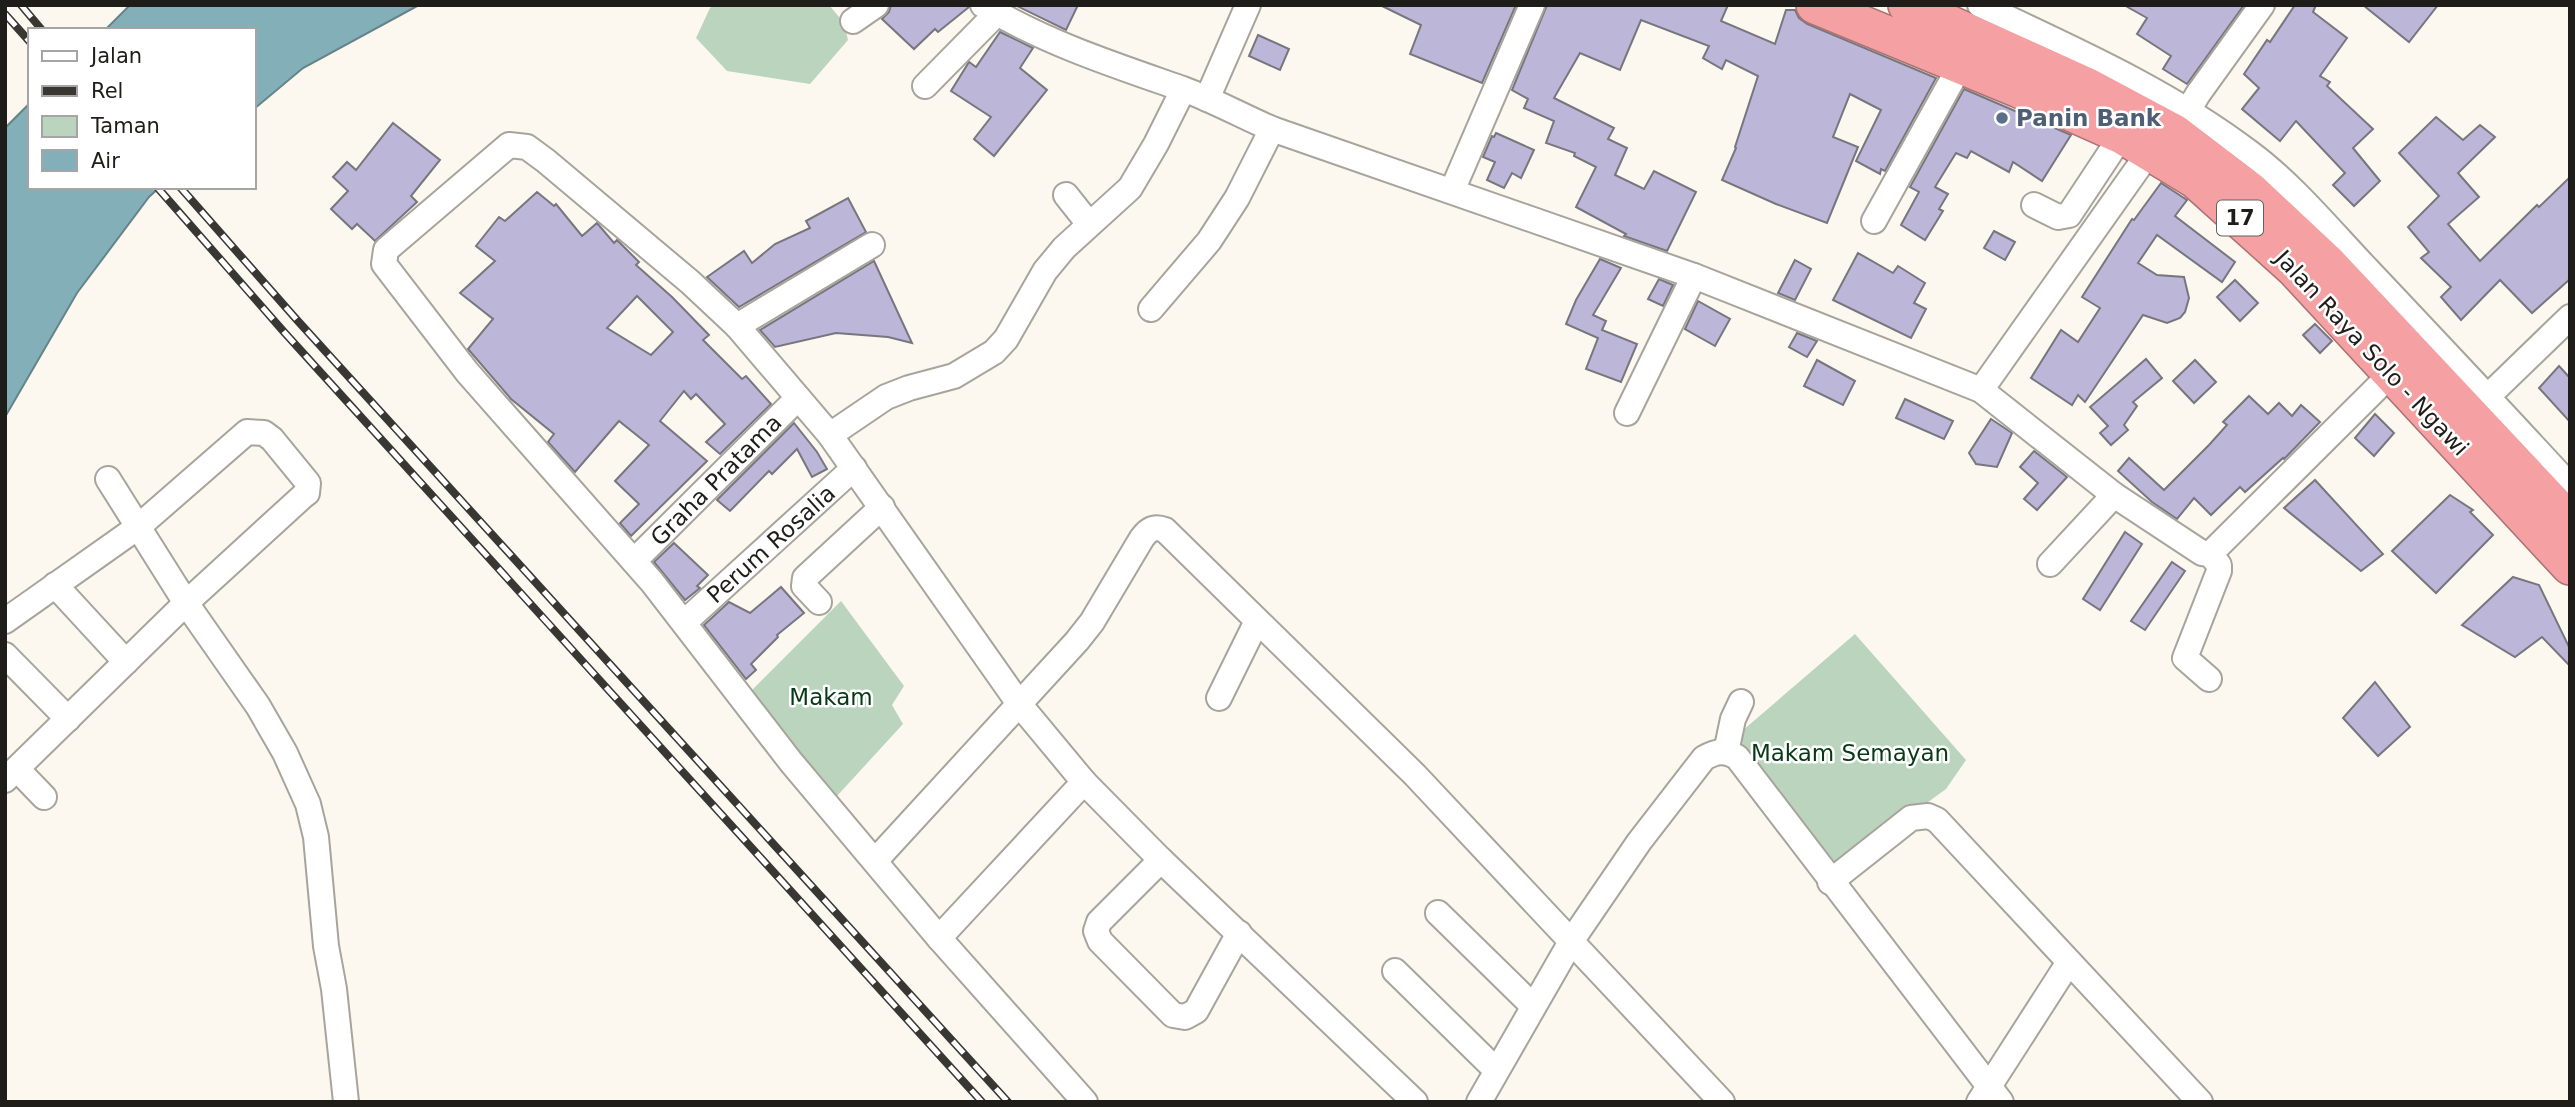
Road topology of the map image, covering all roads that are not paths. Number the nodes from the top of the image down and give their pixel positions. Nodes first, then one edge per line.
1 (876, 5) edge
2 (1248, 5) edge
3 (1532, 5) edge
4 (1815, 5) edge
5 (1980, 5) edge
6 (2262, 5) edge
7 (990, 9) edge
8 (1925, 9) edge
9 (853, 21) dead end
10 (2047, 52) junction
11 (1960, 66) junction
12 (925, 86) dead end
13 (1183, 90) junction
14 (1207, 99) junction
15 (1272, 130) junction
16 (2159, 132) junction
17 (1452, 191) junction
18 (1066, 195) dead end
19 (2034, 205) dead end
20 (1874, 221) dead end
21 (1089, 224) junction
22 (872, 245) dead end
23 (1694, 276) junction
24 (1151, 309) dead end
25 (2570, 317) edge
26 (737, 326) junction
27 (2393, 372) junction
28 (1981, 390) junction
29 (798, 398) junction
30 (2479, 405) junction
31 (1627, 413) dead end
32 (830, 435) junction
33 (854, 468) junction
34 (108, 479) dead end
35 (2570, 486) edge
36 (2114, 495) junction
37 (882, 507) junction
38 (2570, 522) edge
39 (138, 527) junction
40 (2210, 554) junction
41 (634, 561) junction
42 (2050, 564) dead end
43 (2570, 566) edge
44 (55, 585) junction
45 (818, 602) dead end
46 (186, 603) junction
47 (688, 619) dead end
48 (5, 621) edge
49 (1258, 621) junction
50 (5, 655) edge
51 (126, 662) junction
52 (2209, 679) dead end
53 (1219, 698) dead end
54 (1741, 702) dead end
55 (1020, 705) junction
56 (68, 719) junction
57 (1726, 752) junction
58 (9, 775) edge
59 (1084, 782) junction
60 (44, 797) dead end
61 (1161, 860) junction
62 (875, 861) junction
63 (1830, 882) junction
64 (1438, 913) dead end
65 (1238, 933) junction
66 (939, 938) junction
67 (1573, 940) junction
68 (2069, 962) junction
69 (1395, 971) dead end
70 (1533, 1006) junction
71 (1496, 1070) junction
72 (1990, 1096) edge
73 (346, 1102) edge
74 (1085, 1102) edge
75 (1415, 1102) edge
76 (1479, 1102) edge
77 (1722, 1102) edge
78 (2200, 1102) edge

1 - 9 street
2 - 14 street
3 - 17 street
4 - 11 highway, Jalan Raya Solo - Ngawi / 17
5 - 10 street
6 - 16 street
7 - 12 street
7 - 13 street
8 - 10 highway, Jalan Raya Solo - Ngawi / 17
10 - 16 highway, Jalan Raya Solo - Ngawi / 17
11 - 16 highway, Jalan Raya Solo - Ngawi / 17
11 - 20 street
13 - 14 street
13 - 21 street
14 - 15 street
15 - 17 street
15 - 24 street
16 - 19 street
16 - 27 highway, Jalan Raya Solo - Ngawi / 17
16 - 28 street
16 - 30 highway, Jalan Raya Solo - Ngawi / 17
17 - 23 street
18 - 21 street
21 - 32 street
22 - 26 street
23 - 28 street
23 - 31 street
25 - 30 street
26 - 29 street
26 - 41 street
27 - 40 street
27 - 43 highway, Jalan Raya Solo - Ngawi / 17
28 - 36 street
29 - 32 street
29 - 41 street, Graha Pratama
30 - 35 street
30 - 38 highway, Jalan Raya Solo - Ngawi / 17
32 - 33 street
33 - 37 street
33 - 47 street, Perum Rosalia
34 - 39 street
36 - 40 street
36 - 42 street
37 - 45 street
37 - 55 street
39 - 44 street
39 - 46 street
39 - 46 street
40 - 52 street
41 - 62 street
44 - 48 street
44 - 51 street
46 - 51 street
46 - 73 street
49 - 53 street
49 - 55 street
49 - 67 street
50 - 56 street
51 - 56 street
54 - 57 street
55 - 59 street
55 - 62 street
56 - 58 street
57 - 63 street
57 - 67 street
58 - 60 street
59 - 61 street
59 - 66 street
61 - 65 street
61 - 65 street
62 - 66 street
63 - 68 street
63 - 72 street
64 - 70 street
65 - 75 street
66 - 74 street
67 - 70 street
67 - 77 street
68 - 72 street
68 - 78 street
69 - 71 street
70 - 71 street
71 - 76 street

